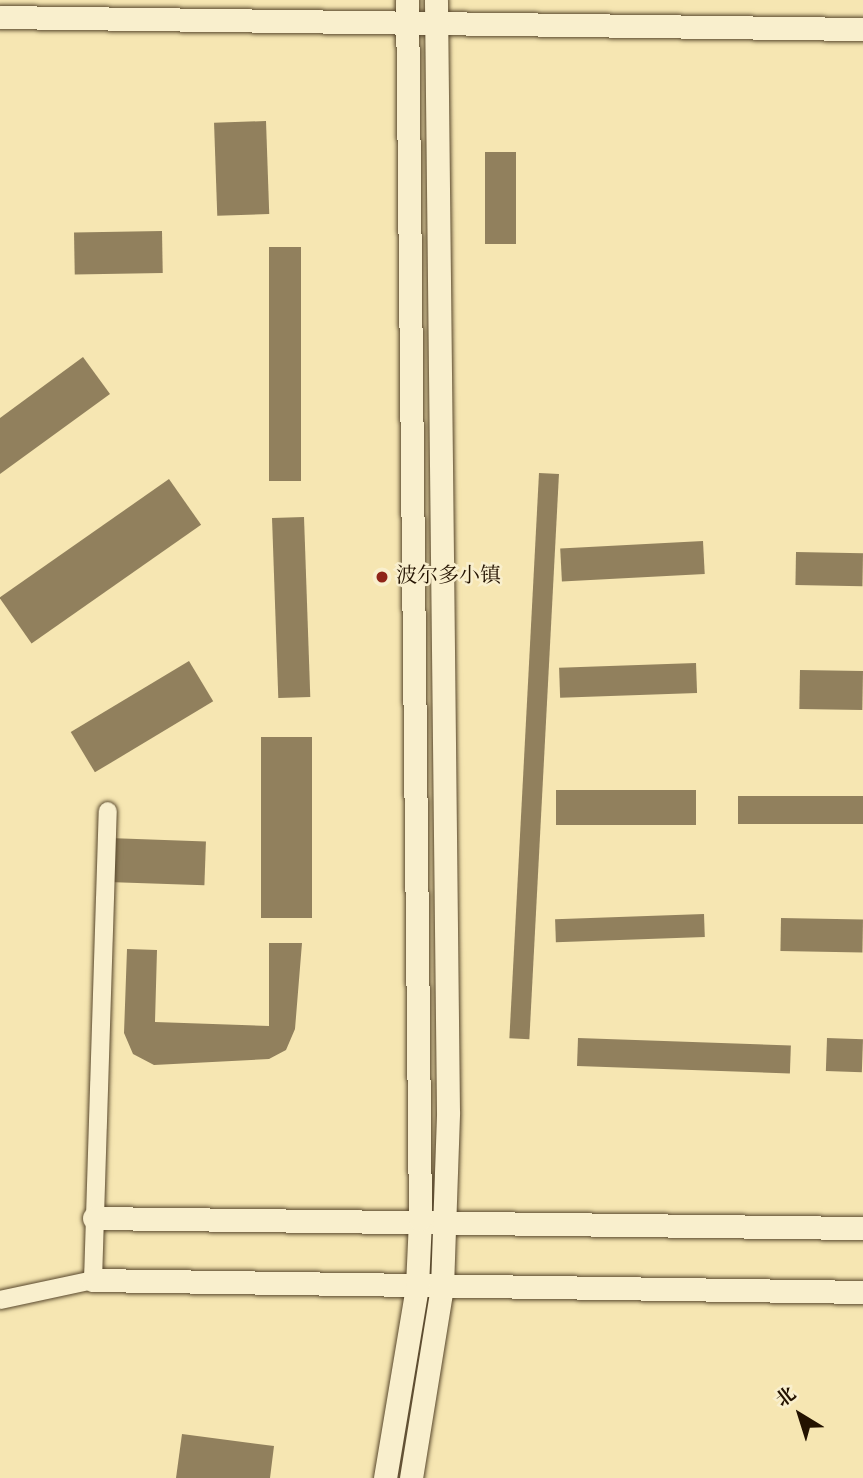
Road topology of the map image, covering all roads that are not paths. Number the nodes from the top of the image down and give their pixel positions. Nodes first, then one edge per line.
1 (436, 0) edge
2 (407, 11) edge
3 (0, 17) edge
4 (436, 23) junction
5 (863, 29) edge
6 (108, 811) dead end
7 (94, 1218) junction
8 (420, 1219) junction
9 (445, 1220) junction
10 (863, 1228) edge
11 (93, 1280) junction
12 (417, 1286) junction
13 (442, 1287) junction
14 (863, 1292) edge
15 (0, 1300) edge
16 (385, 1478) edge
17 (411, 1478) edge

1 - 4 street
2 - 3 street
2 - 4 street
2 - 8 street
4 - 5 street
4 - 9 street
6 - 7 street
7 - 8 street
7 - 11 street
8 - 9 street
8 - 12 street
9 - 10 street
9 - 13 street
11 - 12 street
11 - 15 street
12 - 13 street
12 - 16 street
13 - 14 street
13 - 17 street

